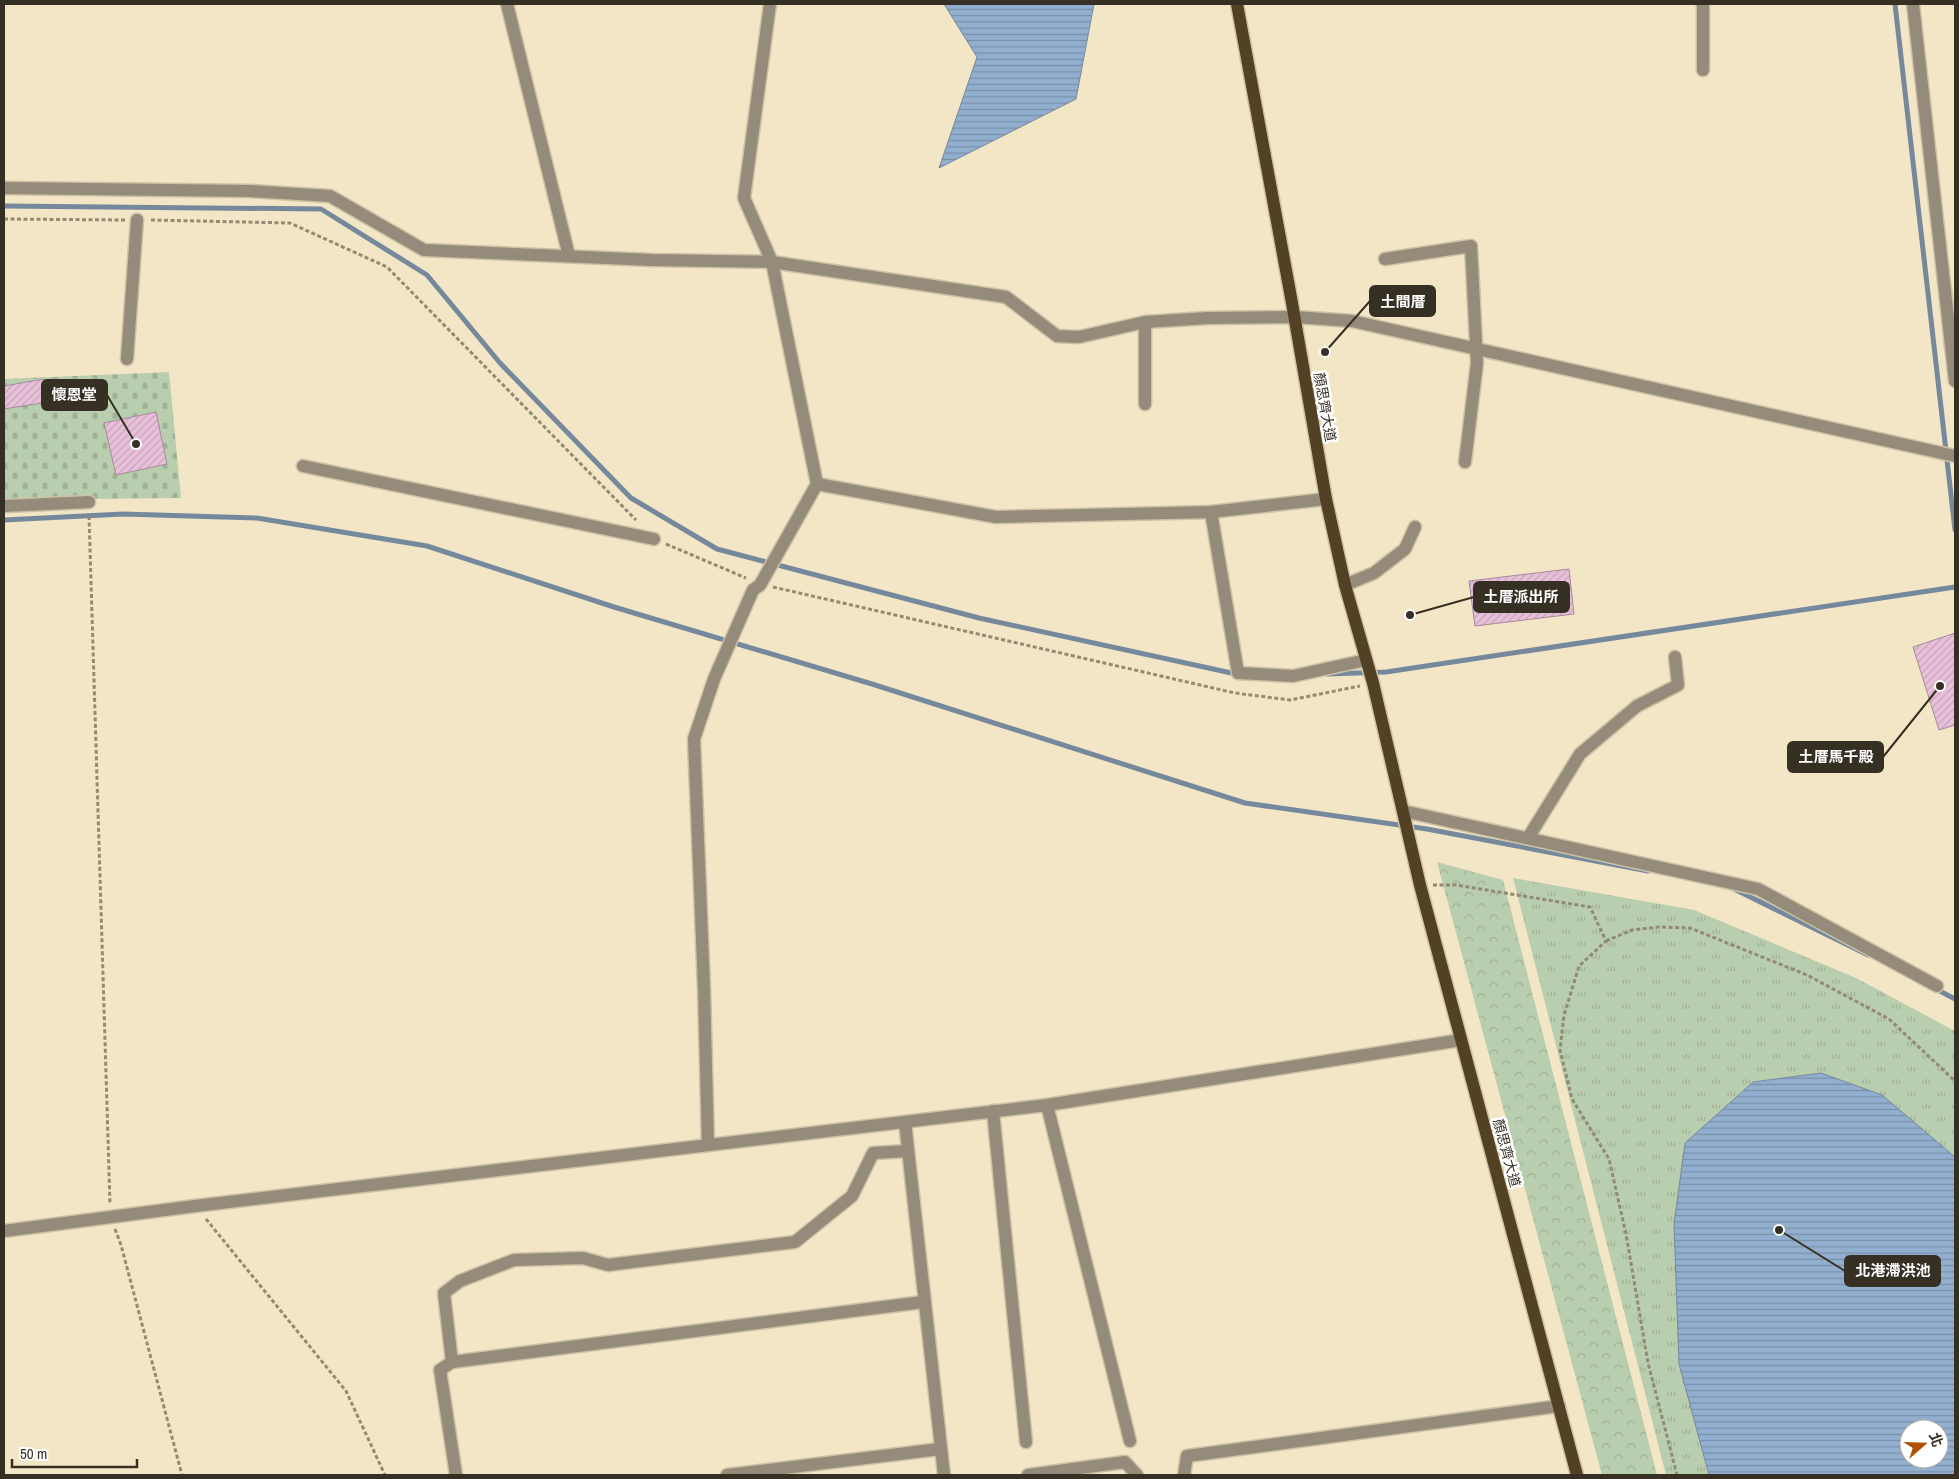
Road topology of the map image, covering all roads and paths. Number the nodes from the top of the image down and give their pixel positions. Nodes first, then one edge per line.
1 (507, 4) edge
2 (770, 4) edge
3 (1237, 4) edge
4 (1703, 4) edge
5 (1913, 4) edge
6 (1703, 70) dead end
7 (4, 188) edge
8 (4, 219) edge
9 (137, 220) junction
10 (569, 256) junction
11 (1385, 259) dead end
12 (772, 262) junction
13 (1295, 318) junction
14 (1145, 322) junction
15 (1476, 349) junction
16 (127, 360) dead end
17 (1955, 381) edge
18 (1145, 404) dead end
19 (1955, 456) edge
20 (1465, 462) dead end
21 (303, 466) dead end
22 (816, 484) junction
23 (1326, 499) junction
24 (89, 502) joint
25 (4, 506) edge
26 (1211, 512) junction
27 (1415, 527) dead end
28 (654, 539) junction
29 (760, 585) junction
30 (1345, 585) junction
31 (1675, 657) dead end
32 (1366, 660) junction
33 (1373, 683) junction
34 (1404, 811) junction
35 (1528, 838) junction
36 (1420, 885) junction
37 (1606, 941) junction
38 (1937, 986) dead end
39 (1461, 1040) junction
40 (1955, 1081) edge
41 (1047, 1104) junction
42 (993, 1111) junction
43 (905, 1122) junction
44 (708, 1146) junction
45 (908, 1151) junction
46 (195, 1206) junction
47 (110, 1217) junction
48 (4, 1231) edge
49 (923, 1302) junction
50 (452, 1362) junction
51 (1559, 1406) junction
52 (1130, 1441) dead end
53 (1026, 1442) dead end
54 (940, 1449) junction
55 (182, 1475) edge
56 (385, 1475) edge
57 (456, 1475) edge
58 (727, 1475) edge
59 (944, 1475) edge
60 (1028, 1475) edge
61 (1137, 1475) edge
62 (1184, 1475) edge
63 (1577, 1475) edge
64 (1677, 1475) edge

1 - 10 street
2 - 12 street
3 - 13 main road, 顏思齊大道
4 - 6 street
5 - 17 street
7 - 10 street
8 - 9 path
9 - 16 street
9 - 28 path
10 - 12 street
11 - 15 street
12 - 14 street
12 - 22 street
13 - 14 street
13 - 15 street
13 - 23 main road, 顏思齊大道
14 - 18 street
15 - 19 street
15 - 20 street
21 - 28 street
22 - 26 street
22 - 29 street
23 - 26 street
23 - 30 main road, 顏思齊大道
24 - 25 street
24 - 47 path
26 - 32 street
27 - 30 street
28 - 29 path
29 - 33 path
29 - 44 street
30 - 32 main road, 顏思齊大道
31 - 35 street
32 - 33 main road, 顏思齊大道
33 - 34 main road, 顏思齊大道
34 - 35 street
34 - 36 main road, 顏思齊大道
35 - 38 street
36 - 37 path
36 - 39 main road, 顏思齊大道
37 - 40 path
37 - 64 path
39 - 41 street
39 - 51 main road, 顏思齊大道
41 - 42 street
41 - 52 street
42 - 43 street
42 - 53 street
43 - 44 street
43 - 45 street
44 - 46 street
45 - 49 street
45 - 50 street
46 - 47 street
46 - 56 path
47 - 48 street
47 - 55 path
49 - 50 street
49 - 54 street
50 - 57 street
51 - 62 street
51 - 63 main road, 顏思齊大道
54 - 58 street
54 - 59 street
60 - 61 street

